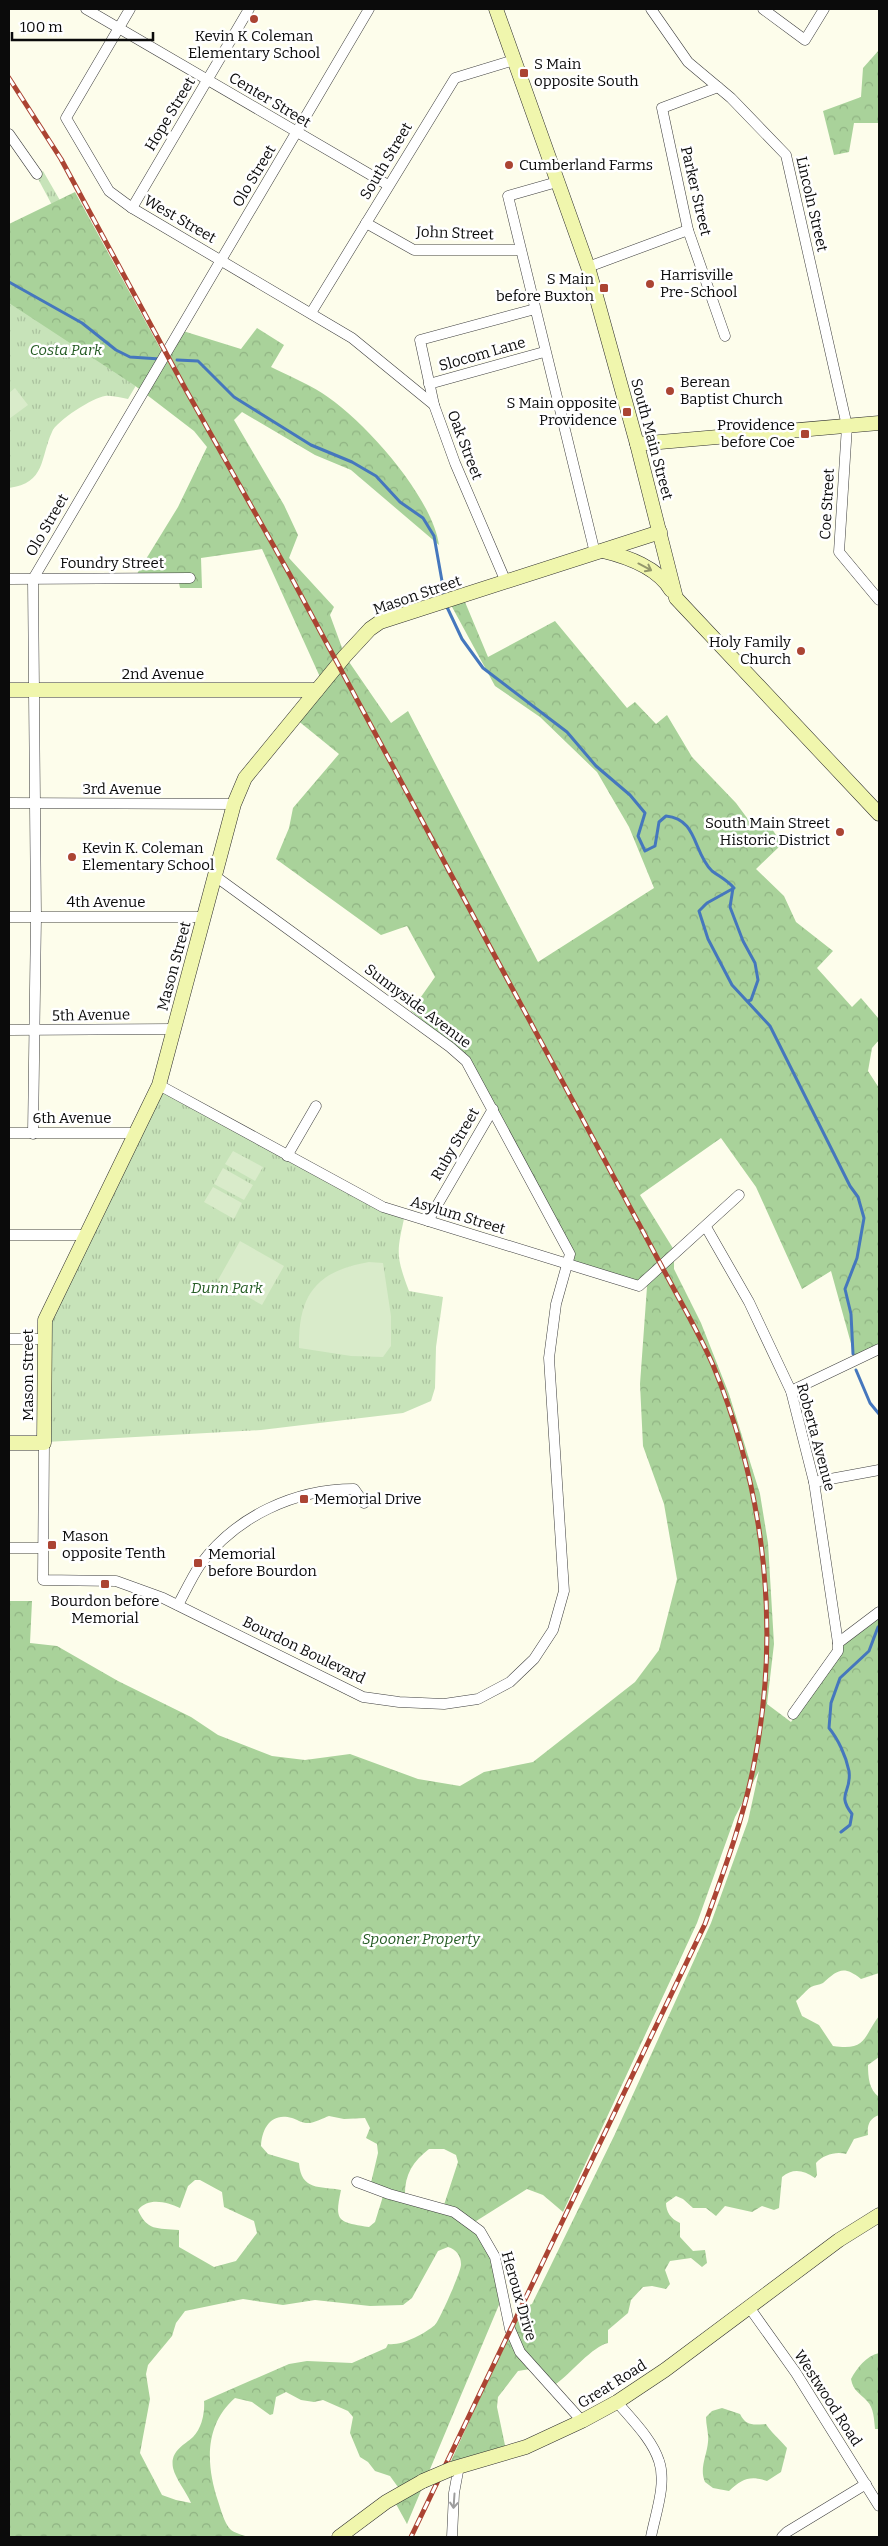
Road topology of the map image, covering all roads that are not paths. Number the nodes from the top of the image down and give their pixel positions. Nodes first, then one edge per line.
1 (86, 9) edge
2 (130, 9) edge
3 (250, 9) edge
4 (369, 9) edge
5 (496, 9) edge
6 (651, 9) edge
7 (764, 9) edge
8 (824, 9) edge
9 (119, 28) junction
10 (514, 60) junction
11 (207, 80) junction
12 (718, 87) junction
13 (9, 134) edge
14 (297, 134) junction
15 (37, 174) dead end
16 (557, 182) junction
17 (388, 185) junction
18 (132, 208) junction
19 (366, 222) junction
20 (688, 230) junction
21 (520, 250) junction
22 (221, 260) junction
23 (588, 267) junction
24 (535, 309) junction
25 (311, 313) junction
26 (725, 336) dead end
27 (544, 352) junction
28 (429, 384) junction
29 (434, 405) junction
30 (879, 423) edge
31 (847, 426) junction
32 (637, 444) junction
33 (660, 532) junction
34 (599, 552) junction
35 (190, 578) dead end
36 (9, 579) edge
37 (33, 579) junction
38 (506, 582) junction
39 (676, 598) junction
40 (879, 600) edge
41 (9, 690) edge
42 (35, 690) junction
43 (316, 690) junction
44 (9, 803) edge
45 (35, 803) junction
46 (234, 804) junction
47 (878, 809) edge
48 (215, 876) junction
49 (9, 917) edge
50 (36, 917) junction
51 (204, 917) junction
52 (174, 1029) junction
53 (9, 1030) edge
54 (34, 1030) junction
55 (159, 1084) junction
56 (316, 1106) dead end
57 (493, 1109) junction
58 (9, 1133) edge
59 (136, 1133) junction
60 (33, 1134) junction
61 (287, 1156) junction
62 (739, 1195) dead end
63 (428, 1221) junction
64 (706, 1227) junction
65 (9, 1235) edge
66 (87, 1235) junction
67 (567, 1264) junction
68 (44, 1339) junction
69 (9, 1340) edge
70 (879, 1349) edge
71 (790, 1391) junction
72 (9, 1443) edge
73 (44, 1443) junction
74 (879, 1470) edge
75 (814, 1482) junction
76 (364, 1503) dead end
77 (9, 1548) edge
78 (43, 1548) junction
79 (43, 1580) joint
80 (178, 1606) junction
81 (879, 1612) edge
82 (838, 1642) junction
83 (794, 1714) dead end
84 (357, 2182) dead end
85 (879, 2215) edge
86 (749, 2307) junction
87 (617, 2402) junction
88 (582, 2422) junction
89 (455, 2467) junction
90 (866, 2484) junction
91 (879, 2506) edge
92 (339, 2537) edge
93 (452, 2537) edge
94 (651, 2537) edge
95 (782, 2537) edge

1 - 9 street, Center Street
2 - 9 street
3 - 11 street, Hope Street
4 - 14 street, Olo Street
5 - 10 main road, South Main Street
6 - 12 street, Lincoln Street
7 - 8 street
9 - 11 street, Center Street
9 - 18 street, West Street
10 - 16 main road, South Main Street
10 - 17 street, South Street
11 - 14 street, Center Street
11 - 18 street, Hope Street
12 - 20 street, Parker Street
12 - 31 street, Lincoln Street
13 - 15 street
14 - 17 street, Center Street
14 - 22 street, Olo Street
16 - 21 street
16 - 23 main road, South Main Street
17 - 19 street, South Street
18 - 22 street, West Street
19 - 21 street, John Street
19 - 25 street, South Street
20 - 23 street
20 - 26 street, Parker Street
21 - 24 street
22 - 25 street, West Street
22 - 37 street, Olo Street
23 - 32 main road, South Main Street
24 - 27 street
24 - 28 street
25 - 29 street, Oak Street
27 - 28 street, Slocom Lane
27 - 34 street
28 - 29 street
29 - 38 street, Oak Street
30 - 31 main road
31 - 32 main road
31 - 40 street, Coe Street
32 - 33 main road, South Main Street
33 - 34 main road, Mason Street
33 - 39 main road, South Main Street
34 - 38 main road, Mason Street
34 -> 39 main road
35 - 37 street, Foundry Street
36 - 37 street, Foundry Street
37 - 42 street, Olo Street
38 - 43 main road, Mason Street
39 - 47 main road, South Main Street
41 - 42 main road, 2nd Avenue
42 - 43 main road, 2nd Avenue
42 - 45 street, Olo Street
43 - 46 main road, Mason Street
44 - 45 street, 3rd Avenue
45 - 46 street, 3rd Avenue
45 - 50 street, Olo Street
46 - 48 main road, Mason Street
48 - 51 main road, Mason Street
48 - 57 street, Sunnyside Avenue
49 - 50 street, 4th Avenue
50 - 51 street, 4th Avenue
50 - 54 street, Olo Street
51 - 52 main road, Mason Street
52 - 54 street, 5th Avenue
52 - 55 main road, Mason Street
53 - 54 street, 5th Avenue
54 - 60 street, Olo Street
55 - 59 main road, Mason Street
55 - 61 street, Asylum Street
56 - 61 street
57 - 63 street, Ruby Street
57 - 67 street, Sunnyside Avenue
58 - 60 street, 6th Avenue
59 - 60 street, 6th Avenue
59 - 66 main road, Mason Street
61 - 63 street, Asylum Street
62 - 64 street, Asylum Street
63 - 67 street, Asylum Street
64 - 67 street, Asylum Street
64 - 71 street, Roberta Avenue
65 - 66 street
66 - 68 main road, Mason Street
67 - 80 street, Bourdon Boulevard
68 - 69 street
68 - 73 main road, Mason Street
70 - 71 street
71 - 75 street, Roberta Avenue
72 - 73 main road
73 - 78 street, Mason Street
74 - 75 street
75 - 82 street, Roberta Avenue
76 - 80 street
77 - 78 street
78 - 79 street, Mason Street
79 - 80 street, Bourdon Boulevard
81 - 82 street
82 - 83 street
84 - 88 street, Heroux Drive
85 - 86 main road, Great Road
86 - 87 main road, Great Road
86 - 90 street, Westwood Road
87 - 88 main road, Great Road
87 - 94 street
88 - 89 main road, Great Road
89 - 92 main road, Great Road, bridge
89 -> 93 street
90 - 91 street, Westwood Road
90 - 95 street

